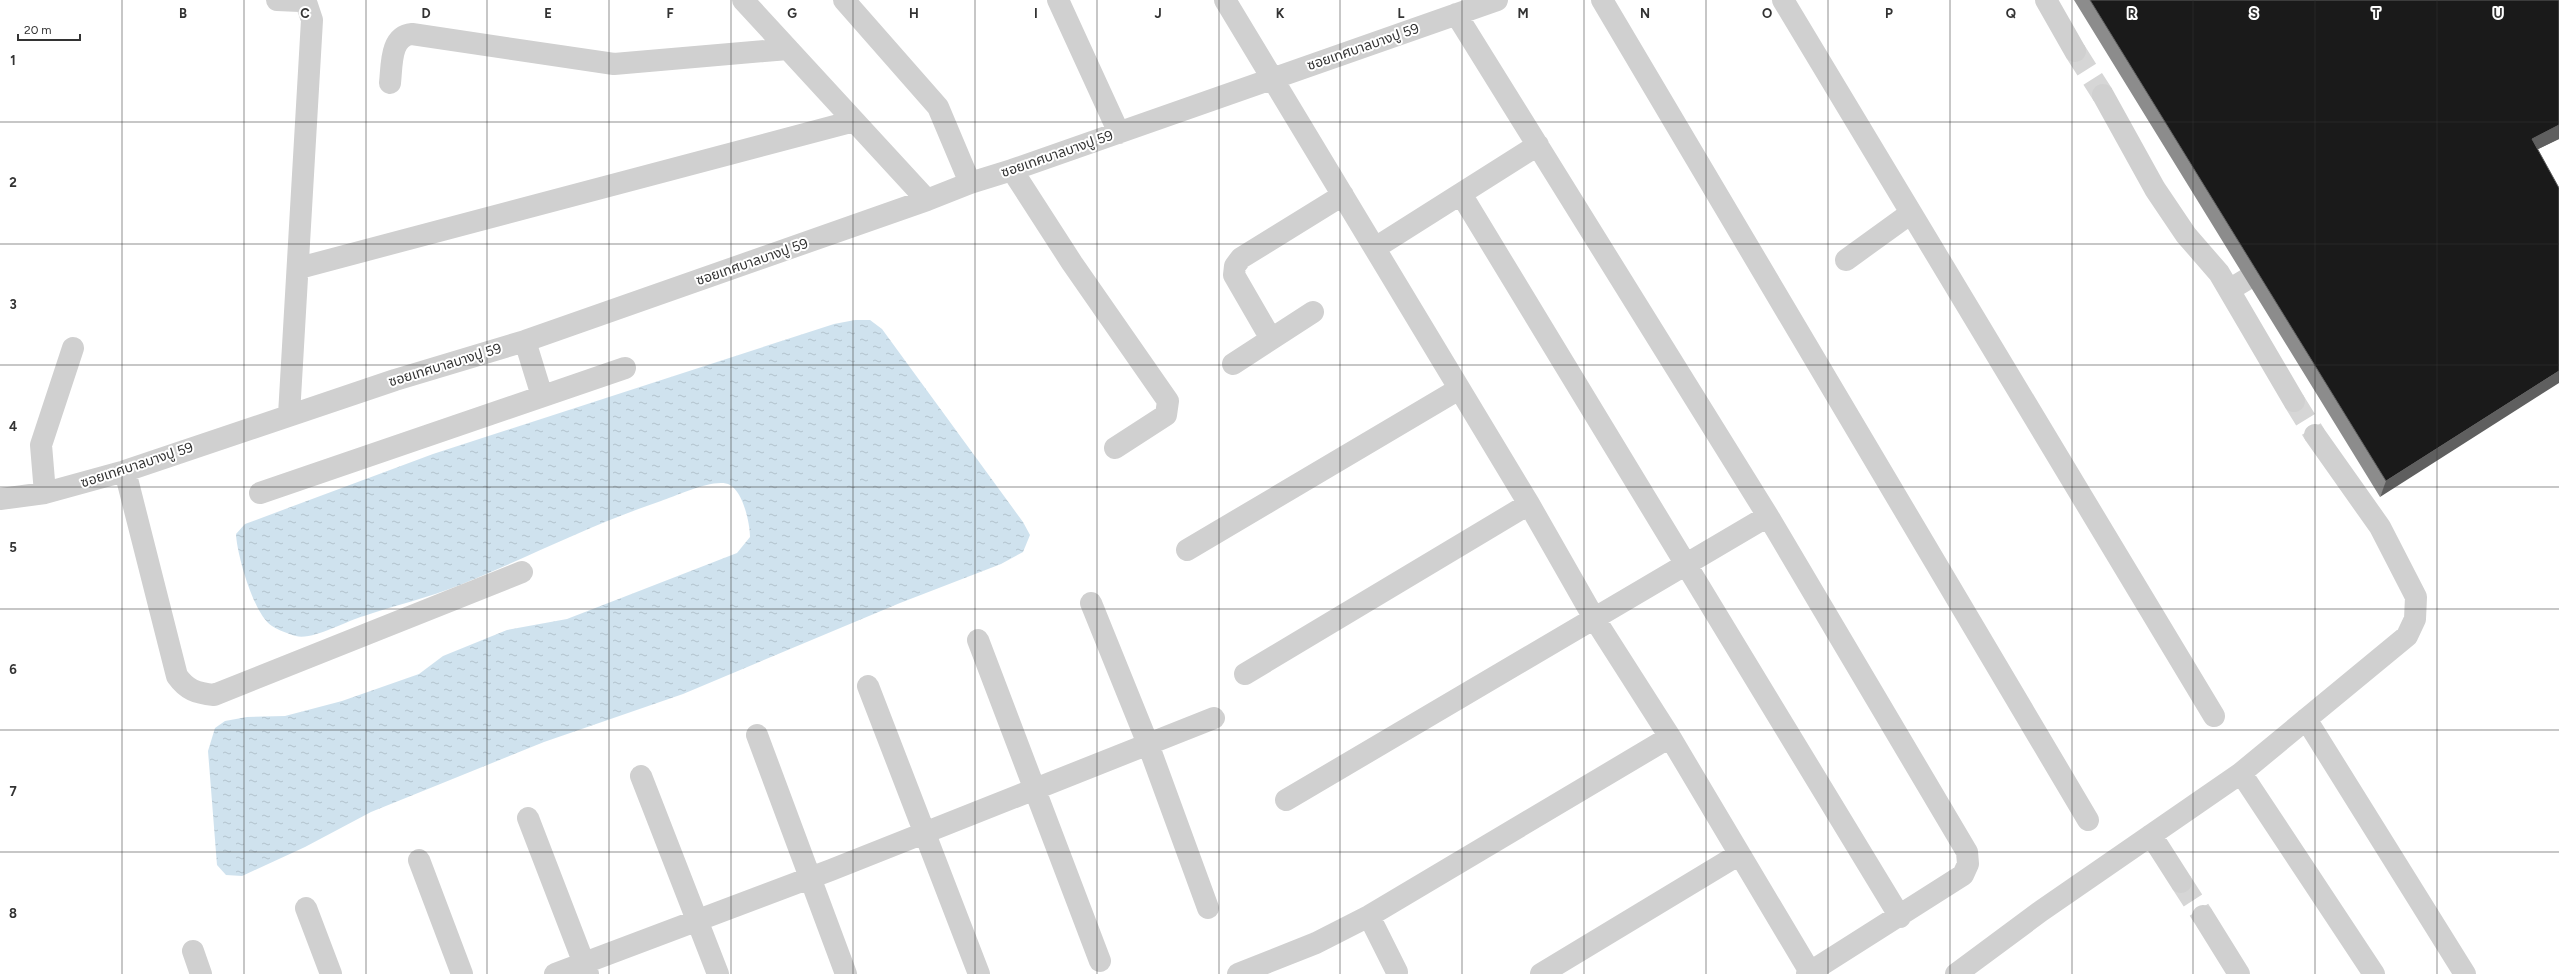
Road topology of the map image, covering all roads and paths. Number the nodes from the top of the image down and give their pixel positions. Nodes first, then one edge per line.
1 (277, 0) edge
2 (743, 0) edge
3 (844, 0) edge
4 (1058, 0) edge
5 (1224, 0) edge
6 (1497, 0) edge
7 (1602, 0) edge
8 (1783, 0) edge
9 (2046, 0) edge
10 (1456, 14) junction
11 (788, 49) junction
12 (2075, 51) tunnel mouth
13 (1272, 79) junction
14 (390, 83) dead end
15 (2103, 95) tunnel mouth
16 (854, 121) junction
17 (1119, 133) junction
18 (1538, 145) junction
19 (1012, 170) junction
20 (970, 183) junction
21 (1461, 194) junction
22 (1343, 195) junction
23 (927, 200) junction
24 (1911, 213) junction
25 (1375, 248) junction
26 (1846, 260) dead end
27 (2290, 266) edge
28 (299, 268) junction
29 (2229, 290) junction
30 (1313, 312) dead end
31 (1270, 339) junction
32 (525, 341) junction
33 (73, 348) dead end
34 (1232, 364) dead end
35 (625, 368) dead end
36 (1459, 389) junction
37 (542, 396) junction
38 (2294, 401) tunnel mouth
39 (289, 414) junction
40 (2315, 435) tunnel mouth
41 (1114, 448) dead end
42 (125, 471) junction
43 (45, 493) junction
44 (260, 493) dead end
45 (0, 499) edge
46 (1529, 504) junction
47 (1768, 516) junction
48 (1187, 550) dead end
49 (1686, 564) junction
50 (522, 572) dead end
51 (1091, 604) dead end
52 (1594, 618) junction
53 (978, 640) dead end
54 (1245, 674) dead end
55 (868, 686) dead end
56 (2214, 716) dead end
57 (1214, 718) dead end
58 (2306, 719) junction
59 (757, 735) dead end
60 (1670, 738) junction
61 (1148, 744) junction
62 (2241, 773) junction
63 (641, 776) dead end
64 (1034, 789) junction
65 (1286, 800) dead end
66 (528, 818) dead end
67 (2088, 820) dead end
68 (923, 833) junction
69 (2151, 835) junction
70 (1738, 855) junction
71 (419, 860) dead end
72 (810, 876) junction
73 (2181, 882) tunnel mouth
74 (306, 908) dead end
75 (1208, 908) dead end
76 (1369, 916) junction
77 (2203, 916) tunnel mouth
78 (1900, 917) junction
79 (697, 920) junction
80 (193, 951) dead end
81 (1100, 961) dead end
82 (586, 968) edge
83 (1396, 972) dead end
84 (1809, 973) edge
85 (202, 974) edge
86 (331, 974) edge
87 (462, 974) edge
88 (555, 974) edge
89 (718, 974) edge
90 (846, 974) edge
91 (978, 974) edge
92 (1238, 974) edge
93 (1541, 974) edge
94 (1956, 974) edge
95 (2239, 974) edge
96 (2374, 974) edge
97 (2465, 974) edge

1 - 28 street
2 - 11 street
3 - 20 street
4 - 17 street
5 - 13 street
6 - 10 street, ซอยเทศบาลบางปู 59
7 - 67 street
8 - 24 street
9 - 12 street
10 - 13 street, ซอยเทศบาลบางปู 59
10 - 18 street
11 - 14 street
11 - 16 street
13 - 17 street, ซอยเทศบาลบางปู 59
13 - 22 street
15 - 29 street
16 - 23 street
16 - 28 street
17 - 19 street, ซอยเทศบาลบางปู 59
18 - 21 street
18 - 47 street
19 - 20 street, ซอยเทศบาลบางปู 59
19 - 41 street
20 - 23 street, ซอยเทศบาลบางปู 59
21 - 25 street
21 - 49 street
22 - 25 street
22 - 31 street
23 - 32 street, ซอยเทศบาลบางปู 59
24 - 26 street
24 - 56 street
25 - 36 street
27 - 29 street
28 - 39 street
29 - 38 street
30 - 31 street
31 - 34 street
32 - 37 street
32 - 39 street, ซอยเทศบาลบางปู 59
33 - 43 street
35 - 37 street
36 - 46 street
36 - 48 street
37 - 44 street
39 - 42 street, ซอยเทศบาลบางปู 59
40 - 58 street
42 - 43 street, ซอยเทศบาลบางปู 59
42 - 50 street
43 - 45 street, ซอยเทศบาลบางปู 59
46 - 52 street
46 - 54 street
47 - 49 street
47 - 78 street
49 - 52 street
49 - 78 street
51 - 61 street
52 - 60 street
52 - 65 street
53 - 64 street
55 - 68 street
57 - 61 street
58 - 62 street
58 - 97 street
59 - 72 street
60 - 70 street
60 - 76 street
61 - 64 street
61 - 75 street
62 - 69 street
62 - 96 street
63 - 79 street
64 - 68 street
64 - 81 street
66 - 82 street
68 - 72 street
68 - 91 street
69 - 73 street
69 - 94 street
70 - 84 street
70 - 93 street
71 - 87 street
72 - 79 street
72 - 90 street
74 - 86 street
76 - 83 street
76 - 92 street
77 - 95 street
78 - 84 street
79 - 82 street
79 - 89 street
80 - 85 street
82 - 88 street

